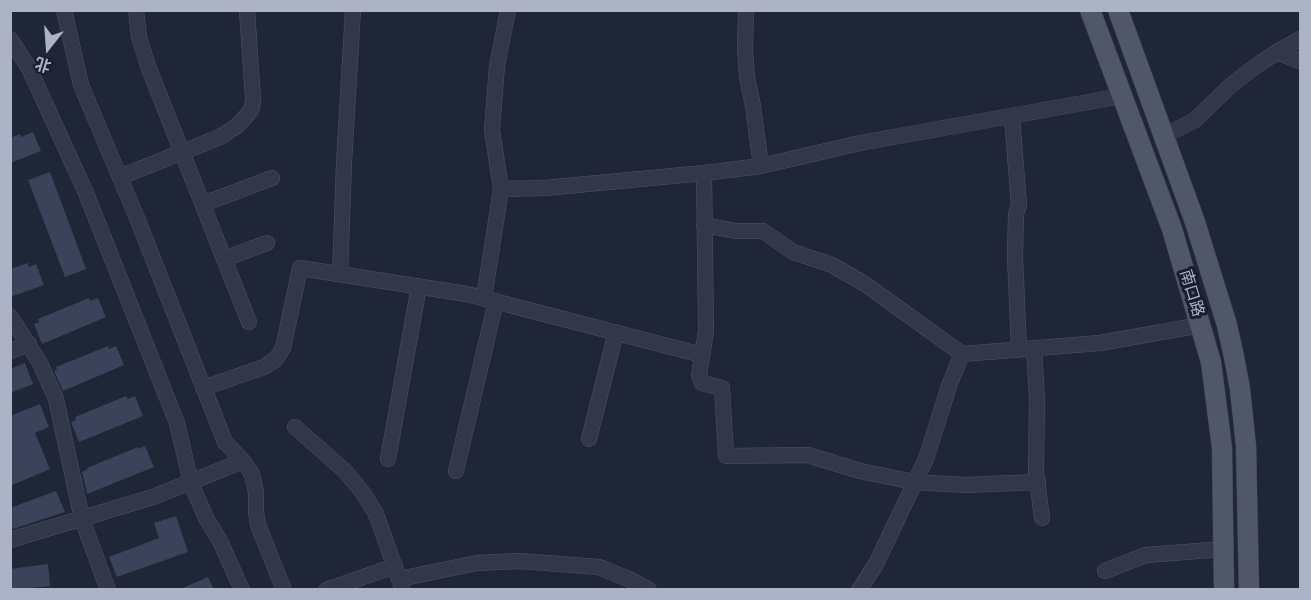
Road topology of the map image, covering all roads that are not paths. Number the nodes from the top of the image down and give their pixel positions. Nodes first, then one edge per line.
1 (64, 10) edge
2 (136, 10) edge
3 (247, 10) edge
4 (353, 10) edge
5 (508, 10) edge
6 (746, 10) edge
7 (1089, 10) edge
8 (1118, 10) edge
9 (10, 39) edge
10 (1300, 39) edge
11 (1277, 52) junction
12 (1300, 61) edge
13 (1122, 96) junction
14 (1012, 117) junction
15 (1164, 136) junction
16 (183, 152) junction
17 (761, 166) junction
18 (704, 173) junction
19 (120, 177) junction
20 (272, 178) dead end
21 (501, 189) junction
22 (203, 204) junction
23 (704, 225) junction
24 (267, 243) dead end
25 (224, 259) junction
26 (340, 274) junction
27 (419, 286) junction
28 (490, 299) junction
29 (10, 316) edge
30 (249, 322) dead end
31 (1201, 324) junction
32 (616, 332) junction
33 (29, 344) junction
34 (1026, 350) junction
35 (10, 351) edge
36 (962, 354) junction
37 (702, 355) junction
38 (203, 388) junction
39 (295, 428) dead end
40 (589, 438) dead end
41 (388, 459) dead end
42 (243, 461) junction
43 (456, 471) dead end
44 (191, 482) junction
45 (914, 482) junction
46 (1038, 482) junction
47 (1042, 518) dead end
48 (82, 519) junction
49 (11, 539) edge
50 (1224, 549) junction
51 (1105, 571) dead end
52 (399, 578) edge
53 (108, 590) edge
54 (242, 590) edge
55 (284, 590) edge
56 (326, 590) edge
57 (649, 590) edge
58 (859, 590) edge
59 (1224, 590) edge
60 (1249, 590) edge

1 - 19 street
2 - 16 street
3 - 16 street
4 - 26 street
5 - 21 street
6 - 17 street
7 - 13 main road, 南口路
8 - 15 main road, 南口路
9 - 44 street
10 - 11 street
11 - 12 street
11 - 15 street
13 - 14 street
13 - 31 main road, 南口路
14 - 17 street
14 - 34 street
15 - 60 main road, 南口路
16 - 19 street
16 - 22 street
17 - 18 street
18 - 21 street
18 - 23 street
19 - 38 street
20 - 22 street
21 - 28 street
22 - 25 street
23 - 36 street
23 - 37 street
24 - 25 street
25 - 30 street
26 - 27 street
26 - 38 street
27 - 28 street
27 - 41 street
28 - 32 street
28 - 43 street
29 - 33 street
31 - 34 street
31 - 50 main road, 南口路
32 - 37 street
32 - 40 street
33 - 35 street
33 - 48 street
34 - 36 street
34 - 46 street
36 - 45 street
37 - 45 street
38 - 42 street
39 - 52 street
42 - 44 street
42 - 55 street
44 - 48 street
44 - 54 street
45 - 46 street
45 - 58 street
46 - 47 street
48 - 49 street
48 - 53 street
50 - 51 street
50 - 59 main road, 南口路
52 - 56 street
52 - 57 street

